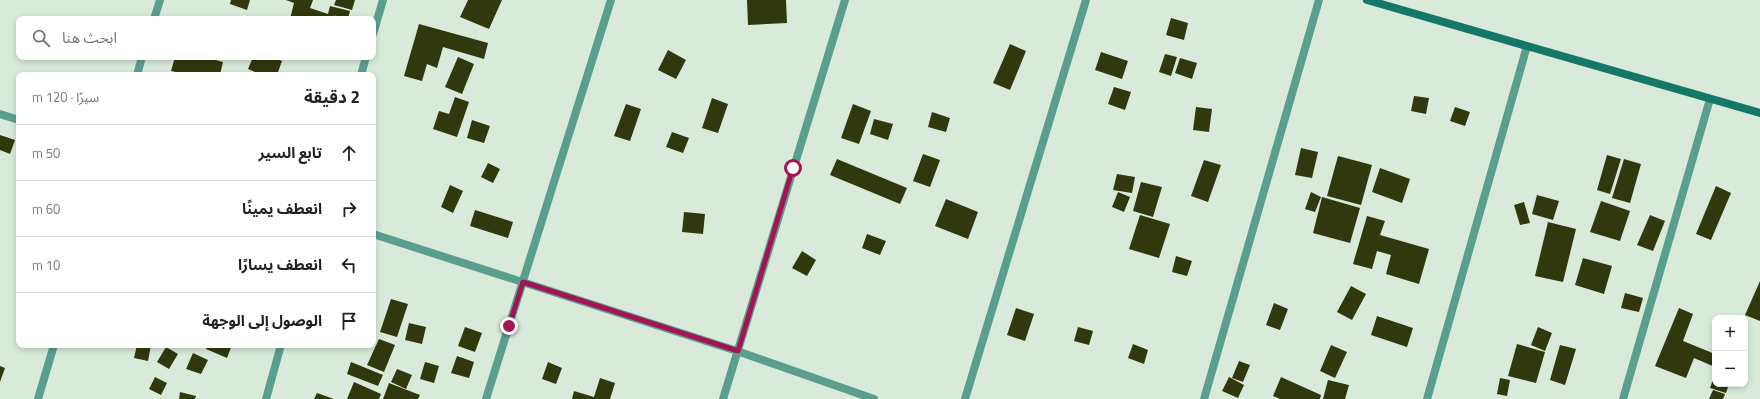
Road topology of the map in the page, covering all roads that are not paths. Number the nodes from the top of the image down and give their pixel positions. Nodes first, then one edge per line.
1 (160, 0) edge
2 (383, 0) edge
3 (611, 0) edge
4 (845, 0) edge
5 (1086, 0) edge
6 (1319, 0) edge
7 (1369, 0) edge
8 (155, 16) edge
9 (376, 24) edge
10 (1527, 46) junction
11 (141, 60) edge
12 (365, 60) edge
13 (138, 72) edge
14 (362, 72) edge
15 (1710, 99) junction
16 (0, 114) edge
17 (1760, 114) edge
18 (16, 119) edge
19 (376, 235) edge
20 (523, 282) junction
21 (53, 348) edge
22 (281, 348) edge
23 (738, 351) junction
24 (39, 399) edge
25 (266, 399) edge
26 (486, 399) edge
27 (723, 399) edge
28 (874, 399) edge
29 (965, 399) edge
30 (1204, 399) edge
31 (1427, 399) edge
32 (1623, 399) edge

1 - 8 street
2 - 9 street
3 - 20 street
4 - 23 street
5 - 29 street
6 - 30 street
7 - 10 main road
10 - 15 main road
10 - 31 street
11 - 13 street
12 - 14 street
15 - 17 main road
15 - 32 street
16 - 18 street
19 - 20 street
20 - 23 street
20 - 26 street
21 - 24 street
22 - 25 street
23 - 27 street
23 - 28 street

